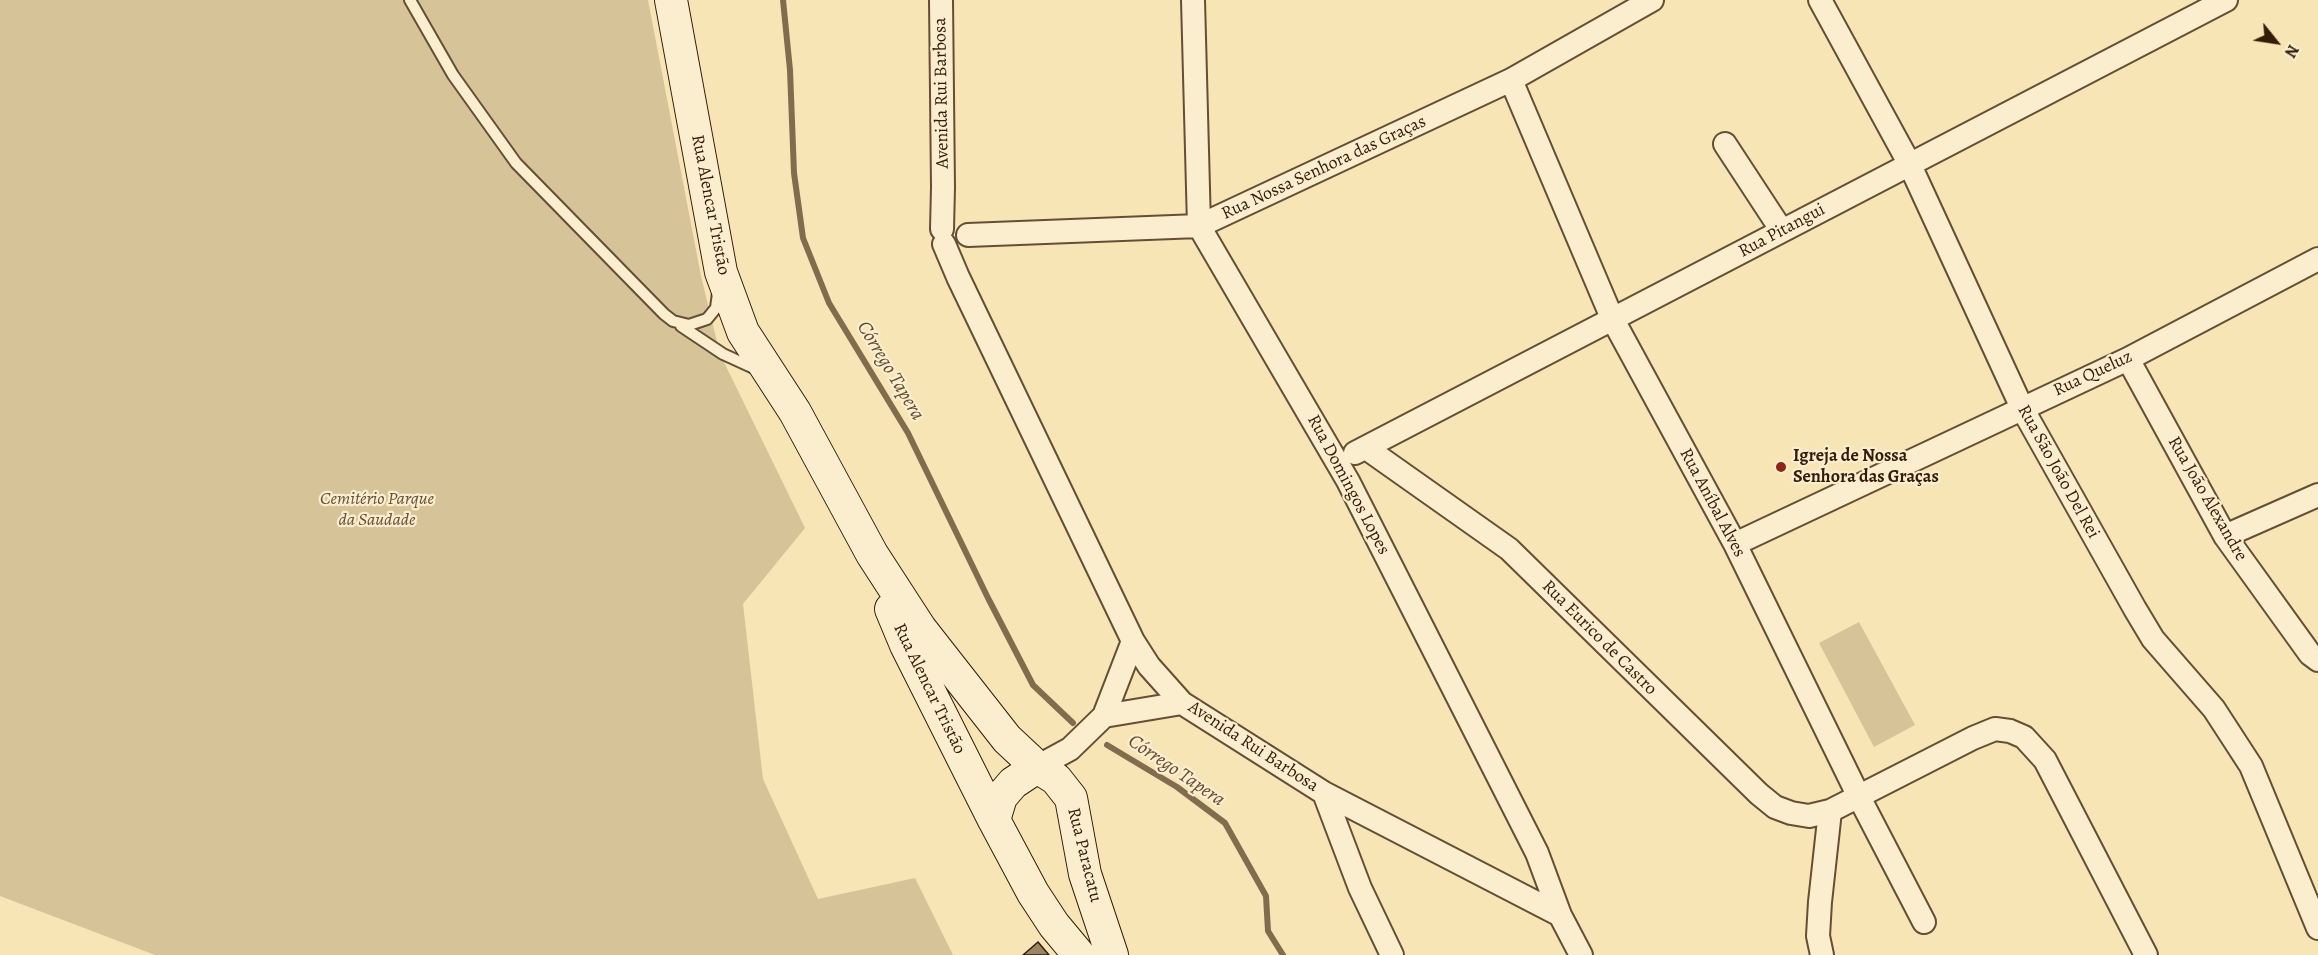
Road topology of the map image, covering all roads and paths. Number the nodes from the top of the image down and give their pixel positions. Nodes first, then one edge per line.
1 (410, 0) edge
2 (671, 0) edge
3 (941, 0) edge
4 (1193, 0) edge
5 (1652, 0) edge
6 (1820, 0) edge
7 (2226, 0) edge
8 (1511, 80) junction
9 (1725, 144) dead end
10 (1909, 163) junction
11 (1199, 226) junction
12 (1782, 231) junction
13 (955, 235) junction
14 (2318, 259) edge
15 (721, 272) junction
16 (1612, 318) junction
17 (673, 321) junction
18 (2128, 359) junction
19 (772, 377) junction
20 (2022, 408) junction
21 (1365, 447) junction
22 (1337, 461) junction
23 (2318, 495) edge
24 (2224, 536) junction
25 (1735, 544) junction
26 (872, 554) junction
27 (1134, 640) junction
28 (2318, 660) edge
29 (1182, 703) junction
30 (1104, 716) junction
31 (1070, 749) junction
32 (1037, 767) junction
33 (1324, 793) junction
34 (1859, 797) junction
35 (1071, 798) junction
36 (1830, 811) junction
37 (994, 820) junction
38 (1537, 853) junction
39 (1085, 874) junction
40 (1510, 889) junction
41 (1033, 893) junction
42 (1560, 915) junction
43 (1924, 922) dead end
44 (2318, 928) edge
45 (1079, 955) edge
46 (1112, 955) edge
47 (1392, 955) edge
48 (1581, 955) edge
49 (1822, 955) edge
50 (2146, 955) edge

1 - 17 lane
2 - 15 main road, Rua Alencar Tristão
3 - 13 street, Avenida Rui Barbosa
4 - 11 street, Rua Domingos Lopes
5 - 8 street, Rua Nossa Senhora das Graças
6 - 10 street, Rua São João Del Rei
7 - 10 street, Rua Pitangui
8 - 11 street, Rua Nossa Senhora das Graças
8 - 16 street, Rua Aníbal Alves
9 - 12 street
10 - 12 street, Rua Pitangui
10 - 20 street, Rua São João Del Rei
11 - 13 street, Rua Nossa Senhora das Graças
11 - 22 street, Rua Domingos Lopes
12 - 16 street, Rua Pitangui
13 - 27 street, Avenida Rui Barbosa
14 - 18 street, Rua Queluz
15 - 17 lane
15 - 19 main road, Rua Alencar Tristão
16 - 21 street, Rua Pitangui
16 - 25 street, Rua Aníbal Alves
17 - 19 lane
18 - 20 street, Rua Queluz
18 - 24 street, Rua João Alexandre
19 - 26 main road, Rua Alencar Tristão
20 - 25 street, Rua Queluz
20 - 44 street, Rua São João Del Rei
21 - 22 street, Rua Pitangui
21 - 36 street, Rua Eurico de Castro
22 - 38 street, Rua Domingos Lopes
23 - 24 street
24 - 28 street, Rua João Alexandre
25 - 34 street, Rua Aníbal Alves
26 - 32 main road, Rua Alencar Tristão
26 - 37 main road, Rua Alencar Tristão
27 - 29 street, Avenida Rui Barbosa
27 - 30 street
29 - 30 street
29 - 33 street, Avenida Rui Barbosa
30 - 31 street
31 - 32 street
31 - 35 street
32 - 35 main road, Rua Paracatu
32 - 37 main road
33 - 40 street, Avenida Rui Barbosa
33 - 47 street
34 - 36 street
34 - 43 street, Rua Aníbal Alves
34 - 50 street
35 - 39 main road, Rua Paracatu
36 - 49 street
37 - 41 main road
38 - 40 street
38 - 42 street, Rua Domingos Lopes
39 - 41 main road
39 - 46 main road, Rua Paracatu
40 - 42 street, Avenida Rui Barbosa
41 - 45 main road
42 - 48 street, Rua Domingos Lopes

